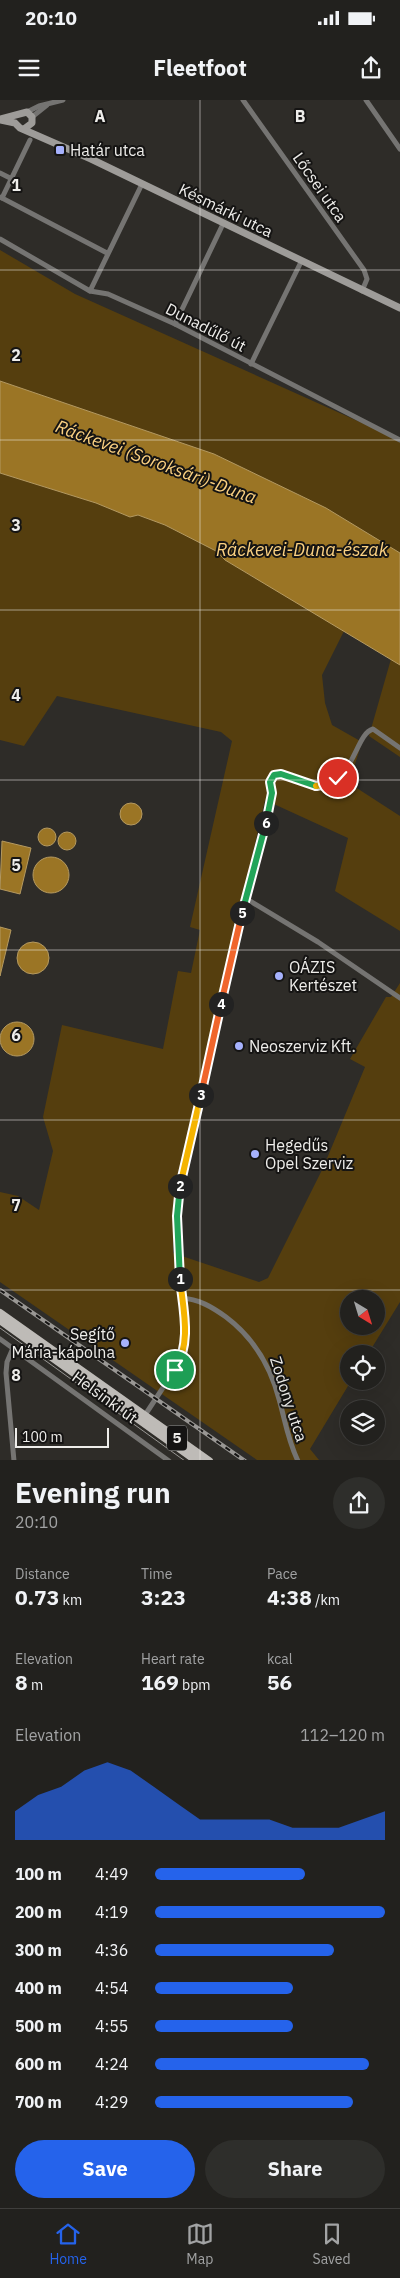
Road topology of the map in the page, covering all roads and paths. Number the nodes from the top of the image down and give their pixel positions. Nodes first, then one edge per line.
1 (63, 100) edge
2 (243, 100) edge
3 (366, 100) edge
4 (17, 115) junction
5 (30, 118) junction
6 (0, 119) edge
7 (15, 123) junction
8 (24, 129) junction
9 (40, 136) junction
10 (30, 140) dead end
11 (400, 149) edge
12 (0, 173) edge
13 (12, 179) junction
14 (142, 184) junction
15 (1, 198) edge
16 (223, 224) junction
17 (0, 239) edge
18 (107, 253) junction
19 (301, 262) junction
20 (90, 291) junction
21 (362, 291) junction
22 (400, 308) edge
23 (175, 324) junction
24 (252, 364) junction
25 (400, 440) edge
26 (400, 748) edge
27 (245, 898) junction
28 (400, 998) edge
29 (182, 1298) junction
30 (0, 1313) edge
31 (0, 1320) edge
32 (0, 1339) edge
33 (13, 1348) junction
34 (146, 1412) junction
35 (135, 1417) junction
36 (146, 1425) junction
37 (14, 1460) edge
38 (169, 1460) edge
39 (197, 1460) edge
40 (209, 1460) edge
41 (298, 1460) edge

1 - 5 street
2 - 21 street, Lőcsei utca
3 - 11 street
4 - 5 street
4 - 6 street
4 - 7 street
5 - 8 street
5 - 9 street
6 - 7 street
7 - 8 street, Késmárki utca
8 - 9 street, Késmárki utca
9 - 14 street, Késmárki utca
10 - 13 street
12 - 13 street
13 - 15 street
14 - 16 street, Késmárki utca
14 - 18 street
15 - 18 street
16 - 19 street, Késmárki utca
16 - 23 street
17 - 20 street, Dunadűlő út
18 - 20 street
19 - 21 street, Késmárki utca
19 - 24 street
20 - 23 street, Dunadűlő út
21 - 22 street, Késmárki utca
23 - 24 street, Dunadűlő út
24 - 25 street, Dunadűlő út
26 - 27 street
27 - 28 street
27 - 29 street
29 - 34 street
29 - 41 street, Zodony utca
30 - 34 main road, Helsinki út / 5
31 - 35 main road, Helsinki út / 5
32 - 33 street, Helsinki út
33 - 37 street
33 - 38 street, Helsinki út
34 - 35 main road
34 - 36 main road
34 - 40 main road, Helsinki út / 5
35 - 36 main road, Helsinki út / 5
36 - 39 main road, Helsinki út / 5

